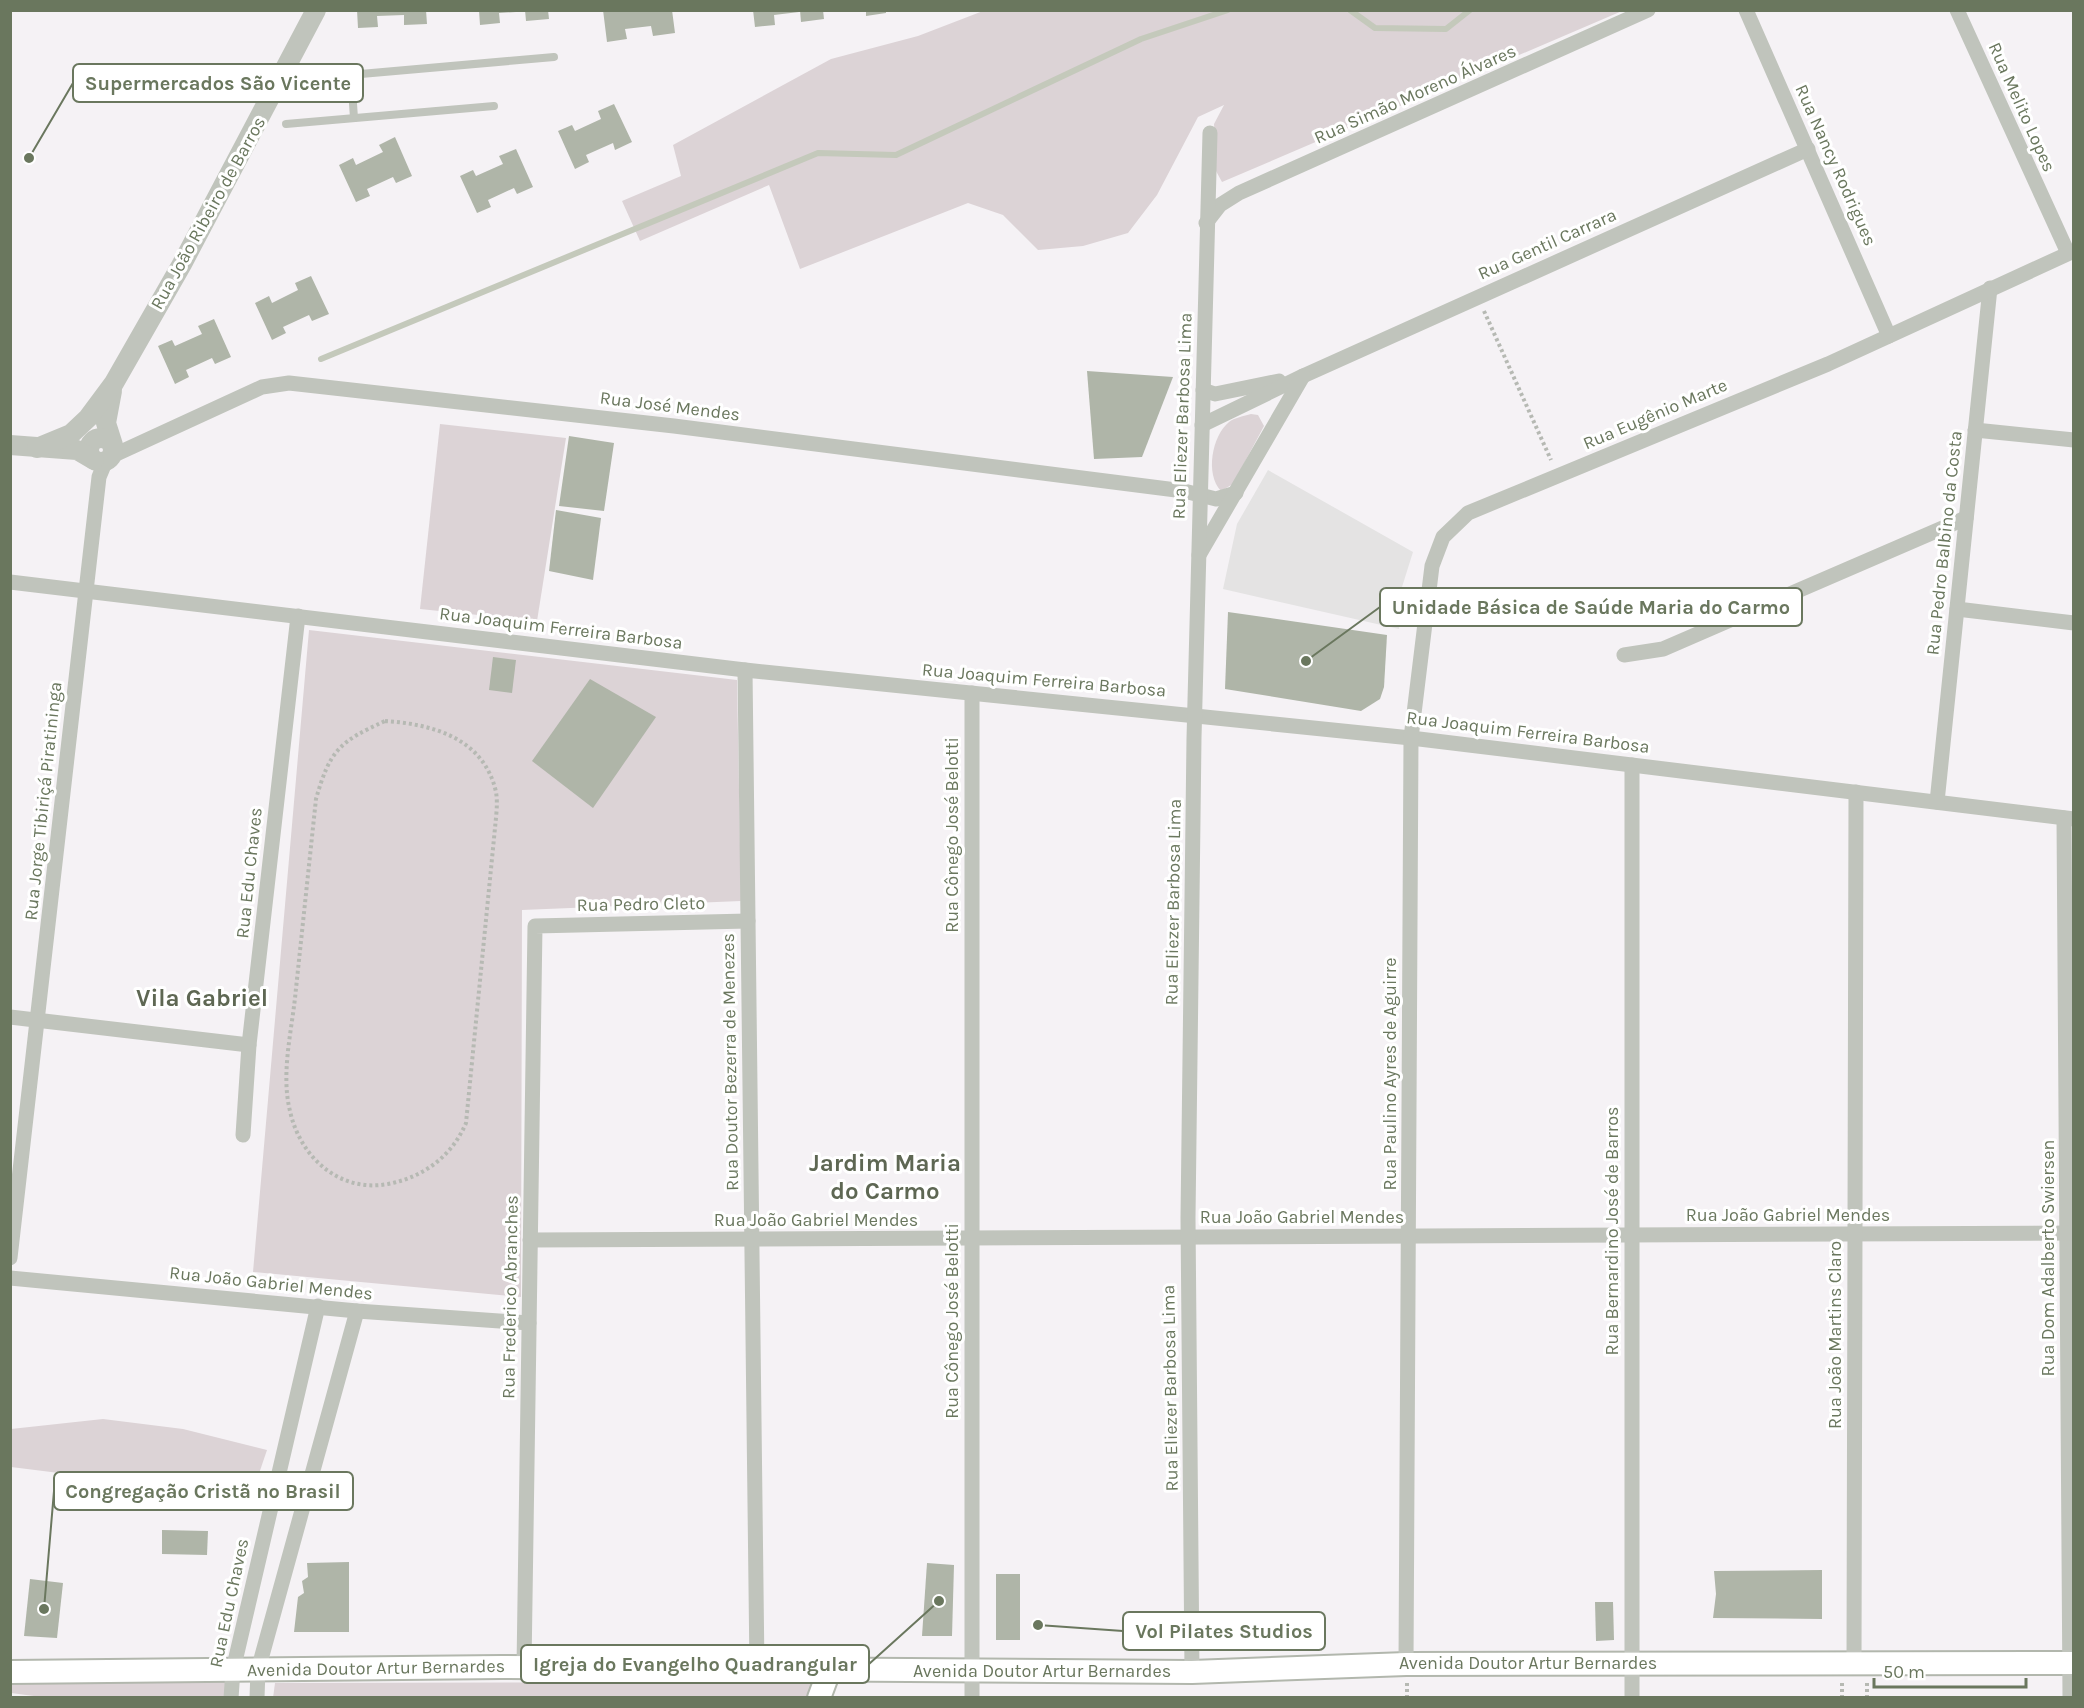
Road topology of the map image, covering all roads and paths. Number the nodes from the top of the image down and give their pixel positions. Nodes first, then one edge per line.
1 (316, 10) edge
2 (1648, 10) edge
3 (1746, 10) edge
4 (1957, 10) edge
5 (554, 57) dead end
6 (351, 75) junction
7 (279, 81) junction
8 (494, 106) dead end
9 (354, 118) junction
10 (286, 124) dead end
11 (1210, 133) dead end
12 (1808, 149) junction
13 (1206, 223) junction
14 (2071, 252) edge
15 (1990, 288) junction
16 (1478, 297) junction
17 (1890, 336) junction
18 (1303, 376) junction
19 (114, 382) junction
20 (1203, 390) junction
21 (1202, 424) junction
22 (1975, 430) junction
23 (2073, 440) edge
24 (10, 445) edge
25 (37, 448) junction
26 (107, 455) junction
27 (1558, 476) junction
28 (1236, 493) junction
29 (1199, 495) junction
30 (1966, 518) junction
31 (1198, 556) junction
32 (10, 582) edge
33 (86, 591) junction
34 (1957, 609) junction
35 (298, 616) junction
36 (2073, 623) edge
37 (1624, 655) dead end
38 (745, 670) junction
39 (972, 693) junction
40 (1195, 714) junction
41 (1411, 738) junction
42 (1632, 765) junction
43 (325, 769) joint
44 (1856, 792) junction
45 (1937, 802) junction
46 (2069, 818) edge
47 (748, 921) junction
48 (535, 926) joint
49 (10, 1017) edge
50 (38, 1020) junction
51 (249, 1045) junction
52 (243, 1135) dead end
53 (2070, 1233) edge
54 (1855, 1234) junction
55 (1632, 1235) junction
56 (1408, 1236) junction
57 (1188, 1238) junction
58 (752, 1239) junction
59 (972, 1239) junction
60 (530, 1240) junction
61 (10, 1258) edge
62 (10, 1278) edge
63 (318, 1306) junction
64 (357, 1311) junction
65 (529, 1323) junction
66 (1854, 1661) junction
67 (1632, 1662) junction
68 (2072, 1663) edge
69 (1406, 1664) junction
70 (524, 1667) junction
71 (233, 1670) junction
72 (258, 1670) junction
73 (757, 1670) junction
74 (972, 1670) junction
75 (829, 1671) junction
76 (10, 1672) edge
77 (1192, 1672) junction
78 (231, 1698) edge
79 (256, 1698) edge
80 (819, 1698) edge
81 (972, 1698) edge
82 (1632, 1698) edge
83 (2070, 1698) edge

1 - 7 street, Rua João Ribeiro de Barros
2 - 13 street, Rua Simão Moreno Álvares
3 - 12 street, Rua Nancy Rodrigues
4 - 14 street, Rua Melito Lopes
5 - 6 lane
6 - 7 lane
6 - 9 lane
7 - 19 street, Rua João Ribeiro de Barros
8 - 9 lane
9 - 10 lane
11 - 13 street, Rua Eliezer Barbosa Lima
12 - 16 street, Rua Gentil Carrara
12 - 17 street, Rua Nancy Rodrigues
13 - 20 street, Rua Eliezer Barbosa Lima
14 - 15 street, Rua Eugênio Marte
15 - 17 street, Rua Eugênio Marte
15 - 22 street, Rua Pedro Balbino da Costa
16 - 18 street, Rua Gentil Carrara
16 - 27 path
17 - 27 street, Rua Eugênio Marte
18 - 20 street, Rua Gentil Carrara
18 - 21 street, Rua Gentil Carrara
18 - 28 street
19 - 25 street, Rua João Ribeiro de Barros
19 - 26 street, Rua João Ribeiro de Barros
20 - 21 street, Rua Eliezer Barbosa Lima
21 - 29 street, Rua Eliezer Barbosa Lima
22 - 23 street
22 - 30 street, Rua Pedro Balbino da Costa
24 - 25 street, Rua João Ribeiro de Barros
25 - 26 street, Rua João Ribeiro de Barros
26 - 29 street, Rua José Mendes
26 - 33 street, Rua Jorge Tibiriçá Piratininga
27 - 41 street, Rua Eugênio Marte
28 - 29 street, Rua José Mendes
28 - 31 street
29 - 31 street, Rua Eliezer Barbosa Lima
30 - 34 street, Rua Pedro Balbino da Costa
30 - 37 street
31 - 40 street, Rua Eliezer Barbosa Lima
32 - 33 street, Rua Joaquim Ferreira Barbosa
33 - 35 street, Rua Joaquim Ferreira Barbosa
33 - 50 street, Rua Jorge Tibiriçá Piratininga
34 - 36 street
34 - 45 street, Rua Pedro Balbino da Costa
35 - 38 street, Rua Joaquim Ferreira Barbosa
35 - 51 street, Rua Edu Chaves
38 - 39 street, Rua Joaquim Ferreira Barbosa
38 - 47 street, Rua Doutor Bezerra de Menezes
39 - 40 street, Rua Joaquim Ferreira Barbosa
39 - 59 street, Rua Cônego José Belotti
40 - 41 street, Rua Joaquim Ferreira Barbosa
40 - 57 street, Rua Eliezer Barbosa Lima
41 - 42 street, Rua Joaquim Ferreira Barbosa
41 - 56 street, Rua Paulino Ayres de Aguirre
42 - 44 street, Rua Joaquim Ferreira Barbosa
42 - 55 street, Rua Bernardino José de Barros
43 - 43 path
44 - 45 street, Rua Joaquim Ferreira Barbosa
44 - 54 street, Rua João Martins Claro
45 - 46 street, Rua Joaquim Ferreira Barbosa
46 - 53 street, Rua Dom Adalberto Swiersen
47 - 48 street, Rua Pedro Cleto
47 - 58 street, Rua Doutor Bezerra de Menezes
48 - 60 street, Rua Frederico Abranches
49 - 50 street
50 - 51 street
50 - 61 street, Rua Jorge Tibiriçá Piratininga
51 - 52 street, Rua Edu Chaves
53 - 54 street, Rua João Gabriel Mendes
53 - 68 street, Rua Dom Adalberto Swiersen
54 - 55 street, Rua João Gabriel Mendes
54 - 66 street, Rua João Martins Claro
55 - 56 street, Rua João Gabriel Mendes
55 - 67 street, Rua Bernardino José de Barros
56 - 57 street, Rua João Gabriel Mendes
56 - 69 street, Rua Paulino Ayres de Aguirre
57 - 59 street, Rua João Gabriel Mendes
57 - 77 street, Rua Eliezer Barbosa Lima
58 - 59 street, Rua João Gabriel Mendes
58 - 60 street, Rua João Gabriel Mendes
58 - 73 street, Rua Doutor Bezerra de Menezes
59 - 74 street, Rua Cônego José Belotti
60 - 65 street, Rua Frederico Abranches
62 - 63 street, Rua João Gabriel Mendes
63 - 64 street, Rua João Gabriel Mendes
63 - 71 street, Rua Edu Chaves
64 - 65 street, Rua João Gabriel Mendes
64 - 72 street
65 - 70 street, Rua Frederico Abranches
66 - 67 main road, Avenida Doutor Artur Bernardes
66 - 68 main road, Avenida Doutor Artur Bernardes
67 - 69 main road, Avenida Doutor Artur Bernardes
67 - 82 street, Rua Bernardino José de Barros
68 - 83 street, Rua Dom Adalberto Swiersen
69 - 77 main road, Avenida Doutor Artur Bernardes
70 - 72 main road, Avenida Doutor Artur Bernardes
70 - 73 main road, Avenida Doutor Artur Bernardes
71 - 72 main road, Avenida Doutor Artur Bernardes
71 - 76 main road, Avenida Doutor Artur Bernardes
71 - 78 street, Rua Edu Chaves
72 - 79 street
73 - 75 main road, Avenida Doutor Artur Bernardes
74 - 75 main road, Avenida Doutor Artur Bernardes
74 - 77 main road, Avenida Doutor Artur Bernardes
74 - 81 street, Rua Cônego José Belotti
75 - 80 main road

